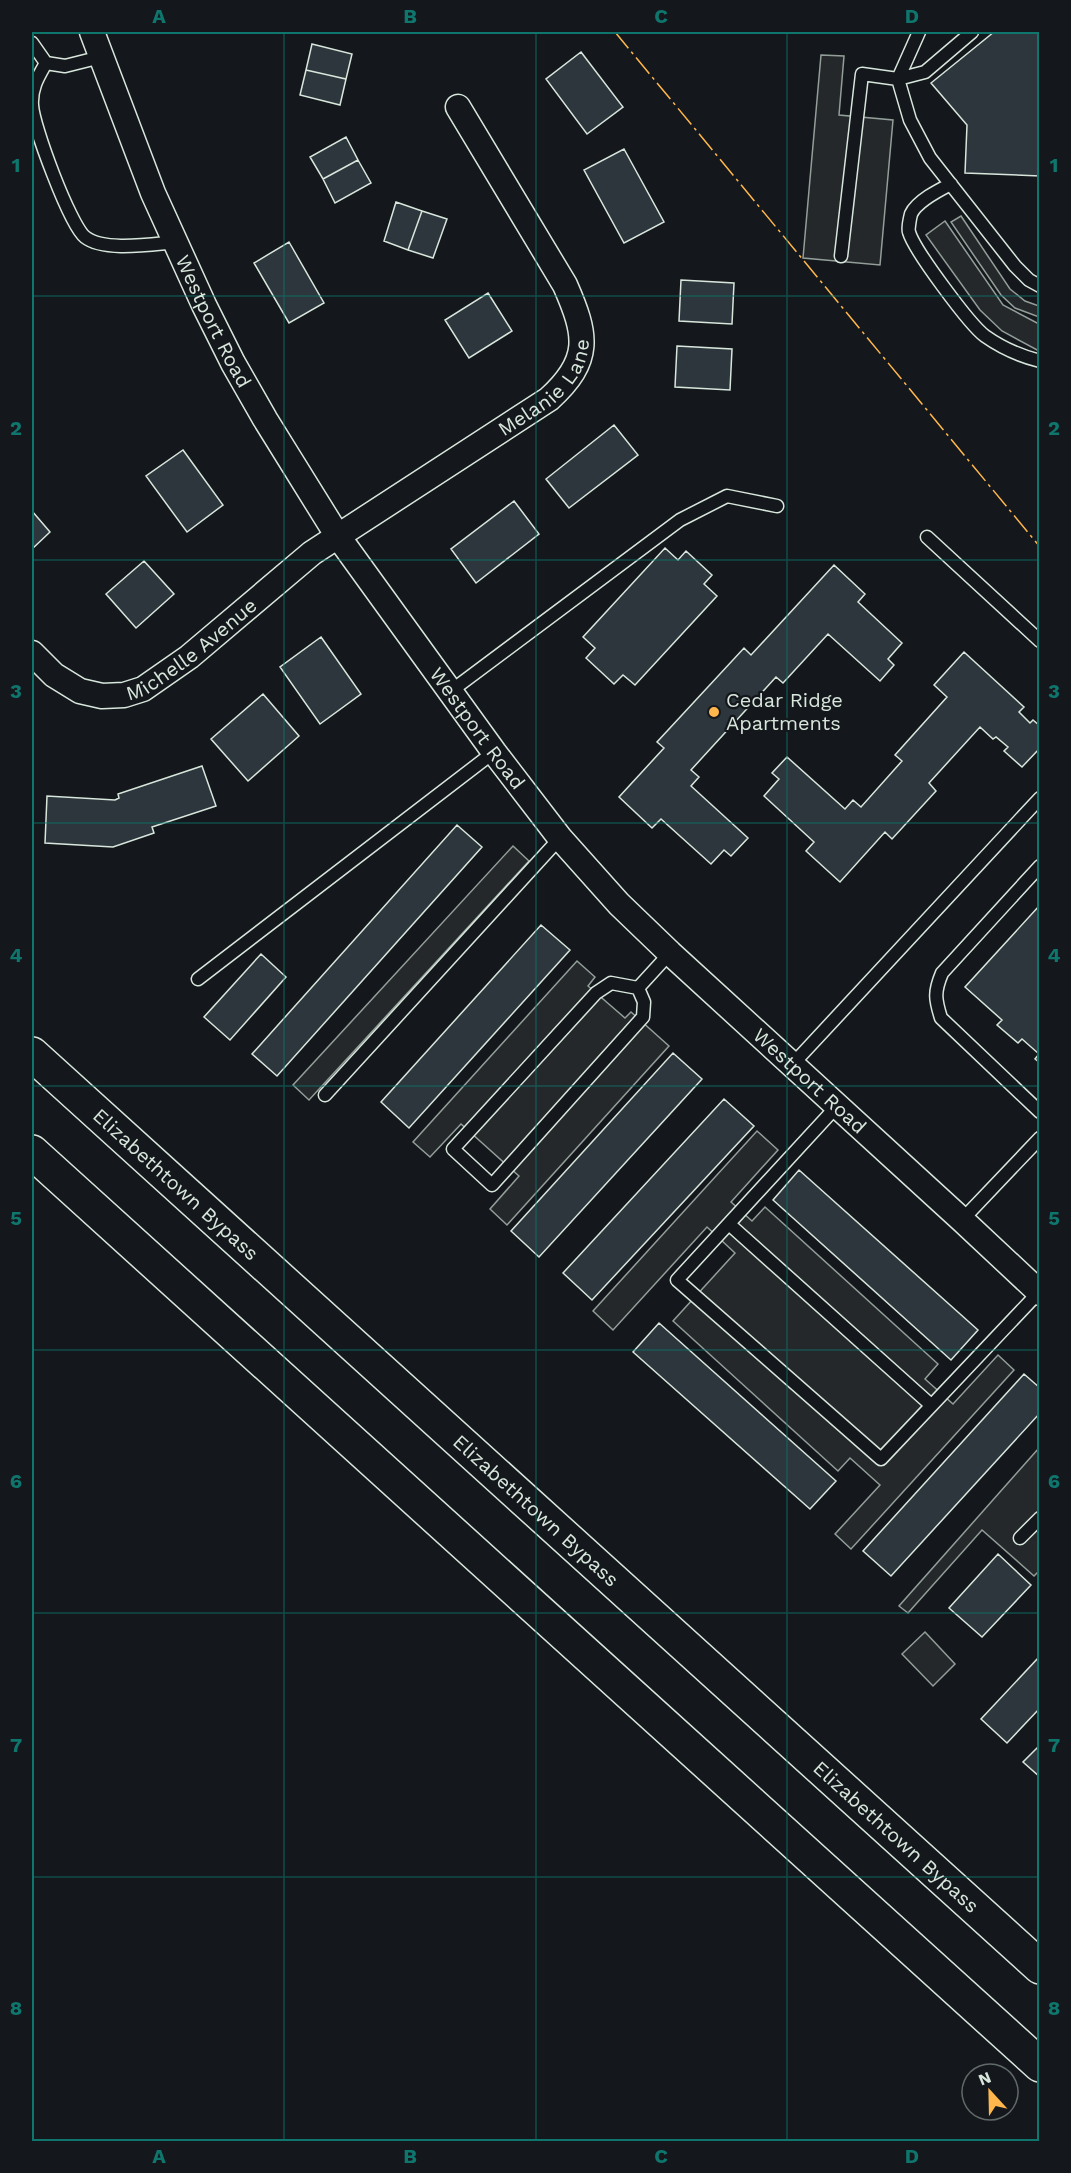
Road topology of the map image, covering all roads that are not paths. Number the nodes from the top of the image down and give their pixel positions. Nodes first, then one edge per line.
1 (92, 32) edge
2 (919, 32) edge
3 (972, 32) edge
4 (32, 43) edge
5 (101, 57) junction
6 (46, 63) junction
7 (898, 79) junction
8 (458, 107) dead end
9 (951, 184) junction
10 (176, 242) junction
11 (841, 256) dead end
12 (1040, 286) edge
13 (1040, 361) edge
14 (777, 506) dead end
15 (338, 535) junction
16 (927, 537) dead end
17 (1040, 641) edge
18 (32, 653) edge
19 (450, 691) junction
20 (494, 752) junction
21 (1040, 798) edge
22 (560, 838) junction
23 (1040, 866) edge
24 (670, 953) junction
25 (198, 979) dead end
26 (638, 988) junction
27 (32, 1028) edge
28 (32, 1054) edge
29 (792, 1065) junction
30 (325, 1095) dead end
31 (837, 1105) junction
32 (1040, 1112) edge
33 (1040, 1138) edge
34 (32, 1152) edge
35 (32, 1167) edge
36 (160, 1170) junction
37 (962, 1220) junction
38 (729, 1224) junction
39 (1039, 1293) edge
40 (212, 1316) junction
41 (932, 1405) junction
42 (1040, 1518) edge
43 (1020, 1538) dead end
44 (1040, 1967) edge
45 (1040, 2065) edge

1 - 5 street, Westport Road
2 - 7 lane
3 - 7 lane
4 - 6 lane
5 - 6 lane
5 - 10 street, Westport Road
6 - 10 lane
7 - 9 lane
7 - 11 lane
8 - 15 street, Melanie Lane
9 - 12 lane
9 - 13 lane
10 - 15 street, Westport Road
14 - 19 lane
15 - 18 street, Michelle Avenue
15 - 19 street, Westport Road
16 - 17 lane
19 - 20 street, Westport Road
20 - 22 street, Westport Road
20 - 25 lane
21 - 29 lane
22 - 24 street, Westport Road
22 - 30 lane
23 - 32 lane
24 - 26 lane
24 - 29 street, Westport Road
26 - 26 lane
27 - 36 highway
28 - 36 highway, Elizabethtown Bypass
29 - 31 street, Westport Road
31 - 37 street, Westport Road
31 - 38 lane
33 - 37 lane
34 - 40 highway
35 - 40 highway
36 - 44 highway, Elizabethtown Bypass
37 - 39 street, Westport Road
38 - 41 lane
38 - 41 lane
39 - 41 lane
40 - 45 highway
42 - 43 lane

